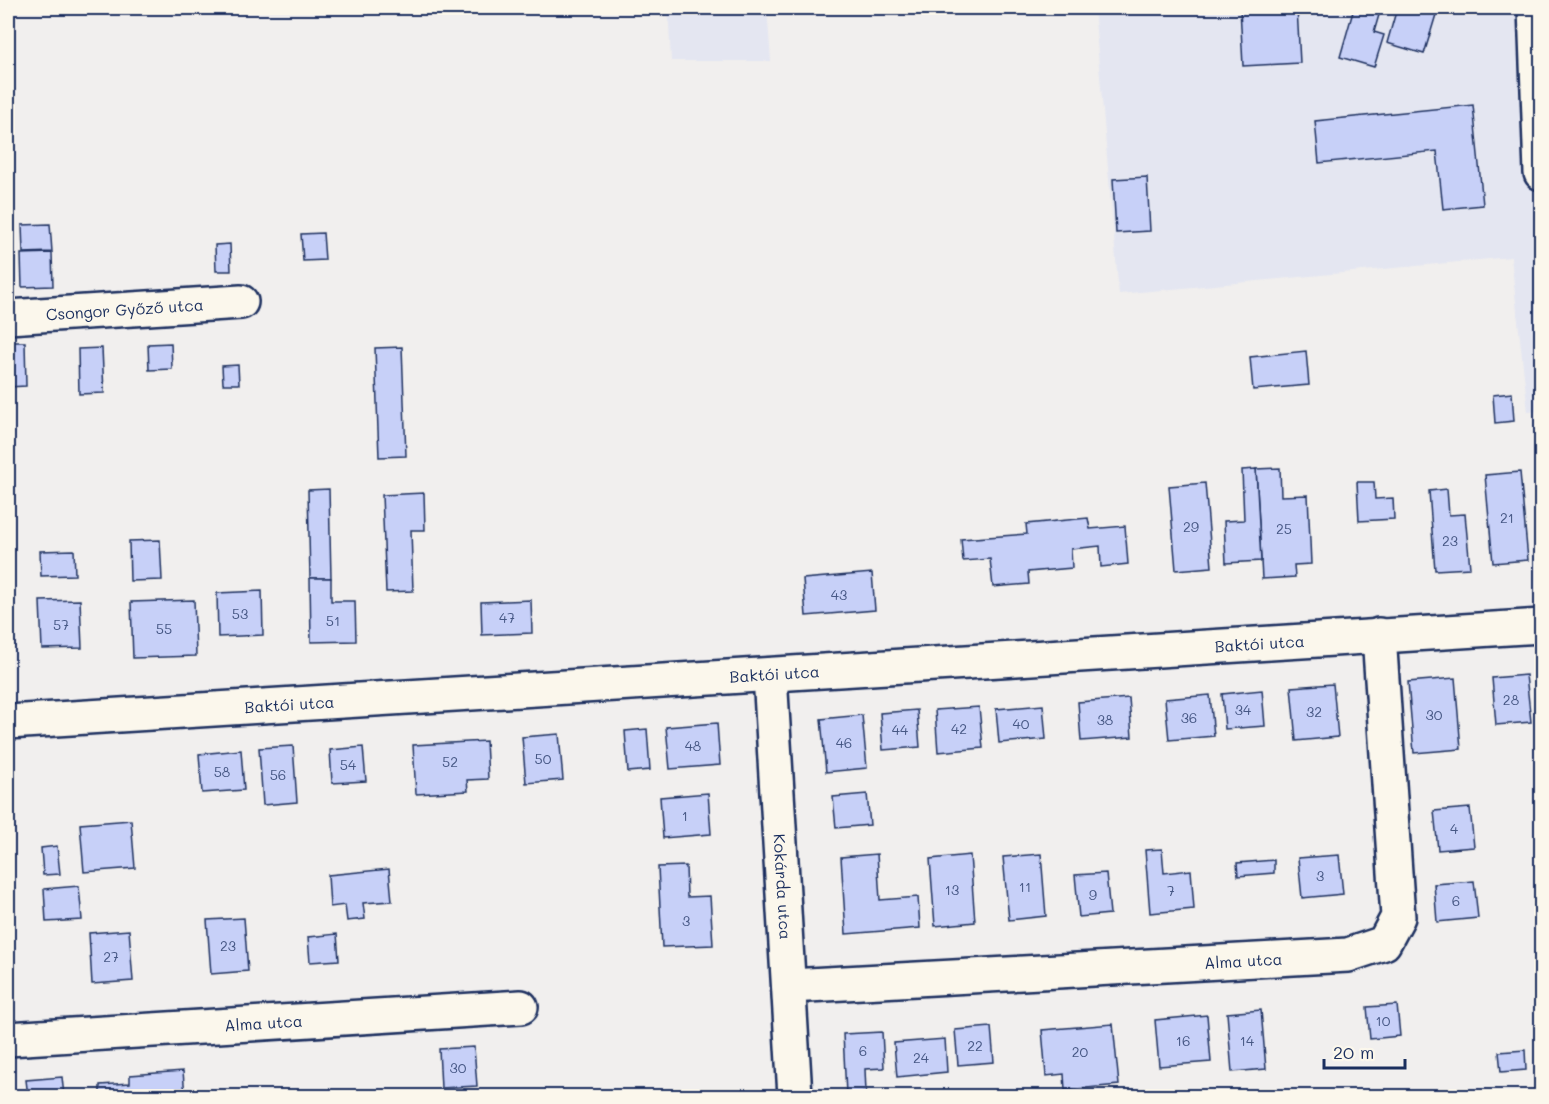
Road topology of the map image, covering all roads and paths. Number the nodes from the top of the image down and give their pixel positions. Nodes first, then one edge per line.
1 (1535, 8) edge
2 (1541, 173) edge
3 (241, 302) dead end
4 (8, 317) edge
5 (1542, 626) edge
6 (1379, 635) junction
7 (770, 675) junction
8 (8, 722) edge
9 (790, 986) junction
10 (520, 1007) dead end
11 (8, 1039) edge
12 (795, 1096) edge

1 - 2 street
3 - 4 street, Csongor Győző utca
5 - 6 street, Baktói utca
6 - 7 street, Baktói utca
6 - 9 street, Alma utca
7 - 8 street, Baktói utca
7 - 9 street, Kokárda utca
9 - 12 street, Kokárda utca
10 - 11 street, Alma utca

